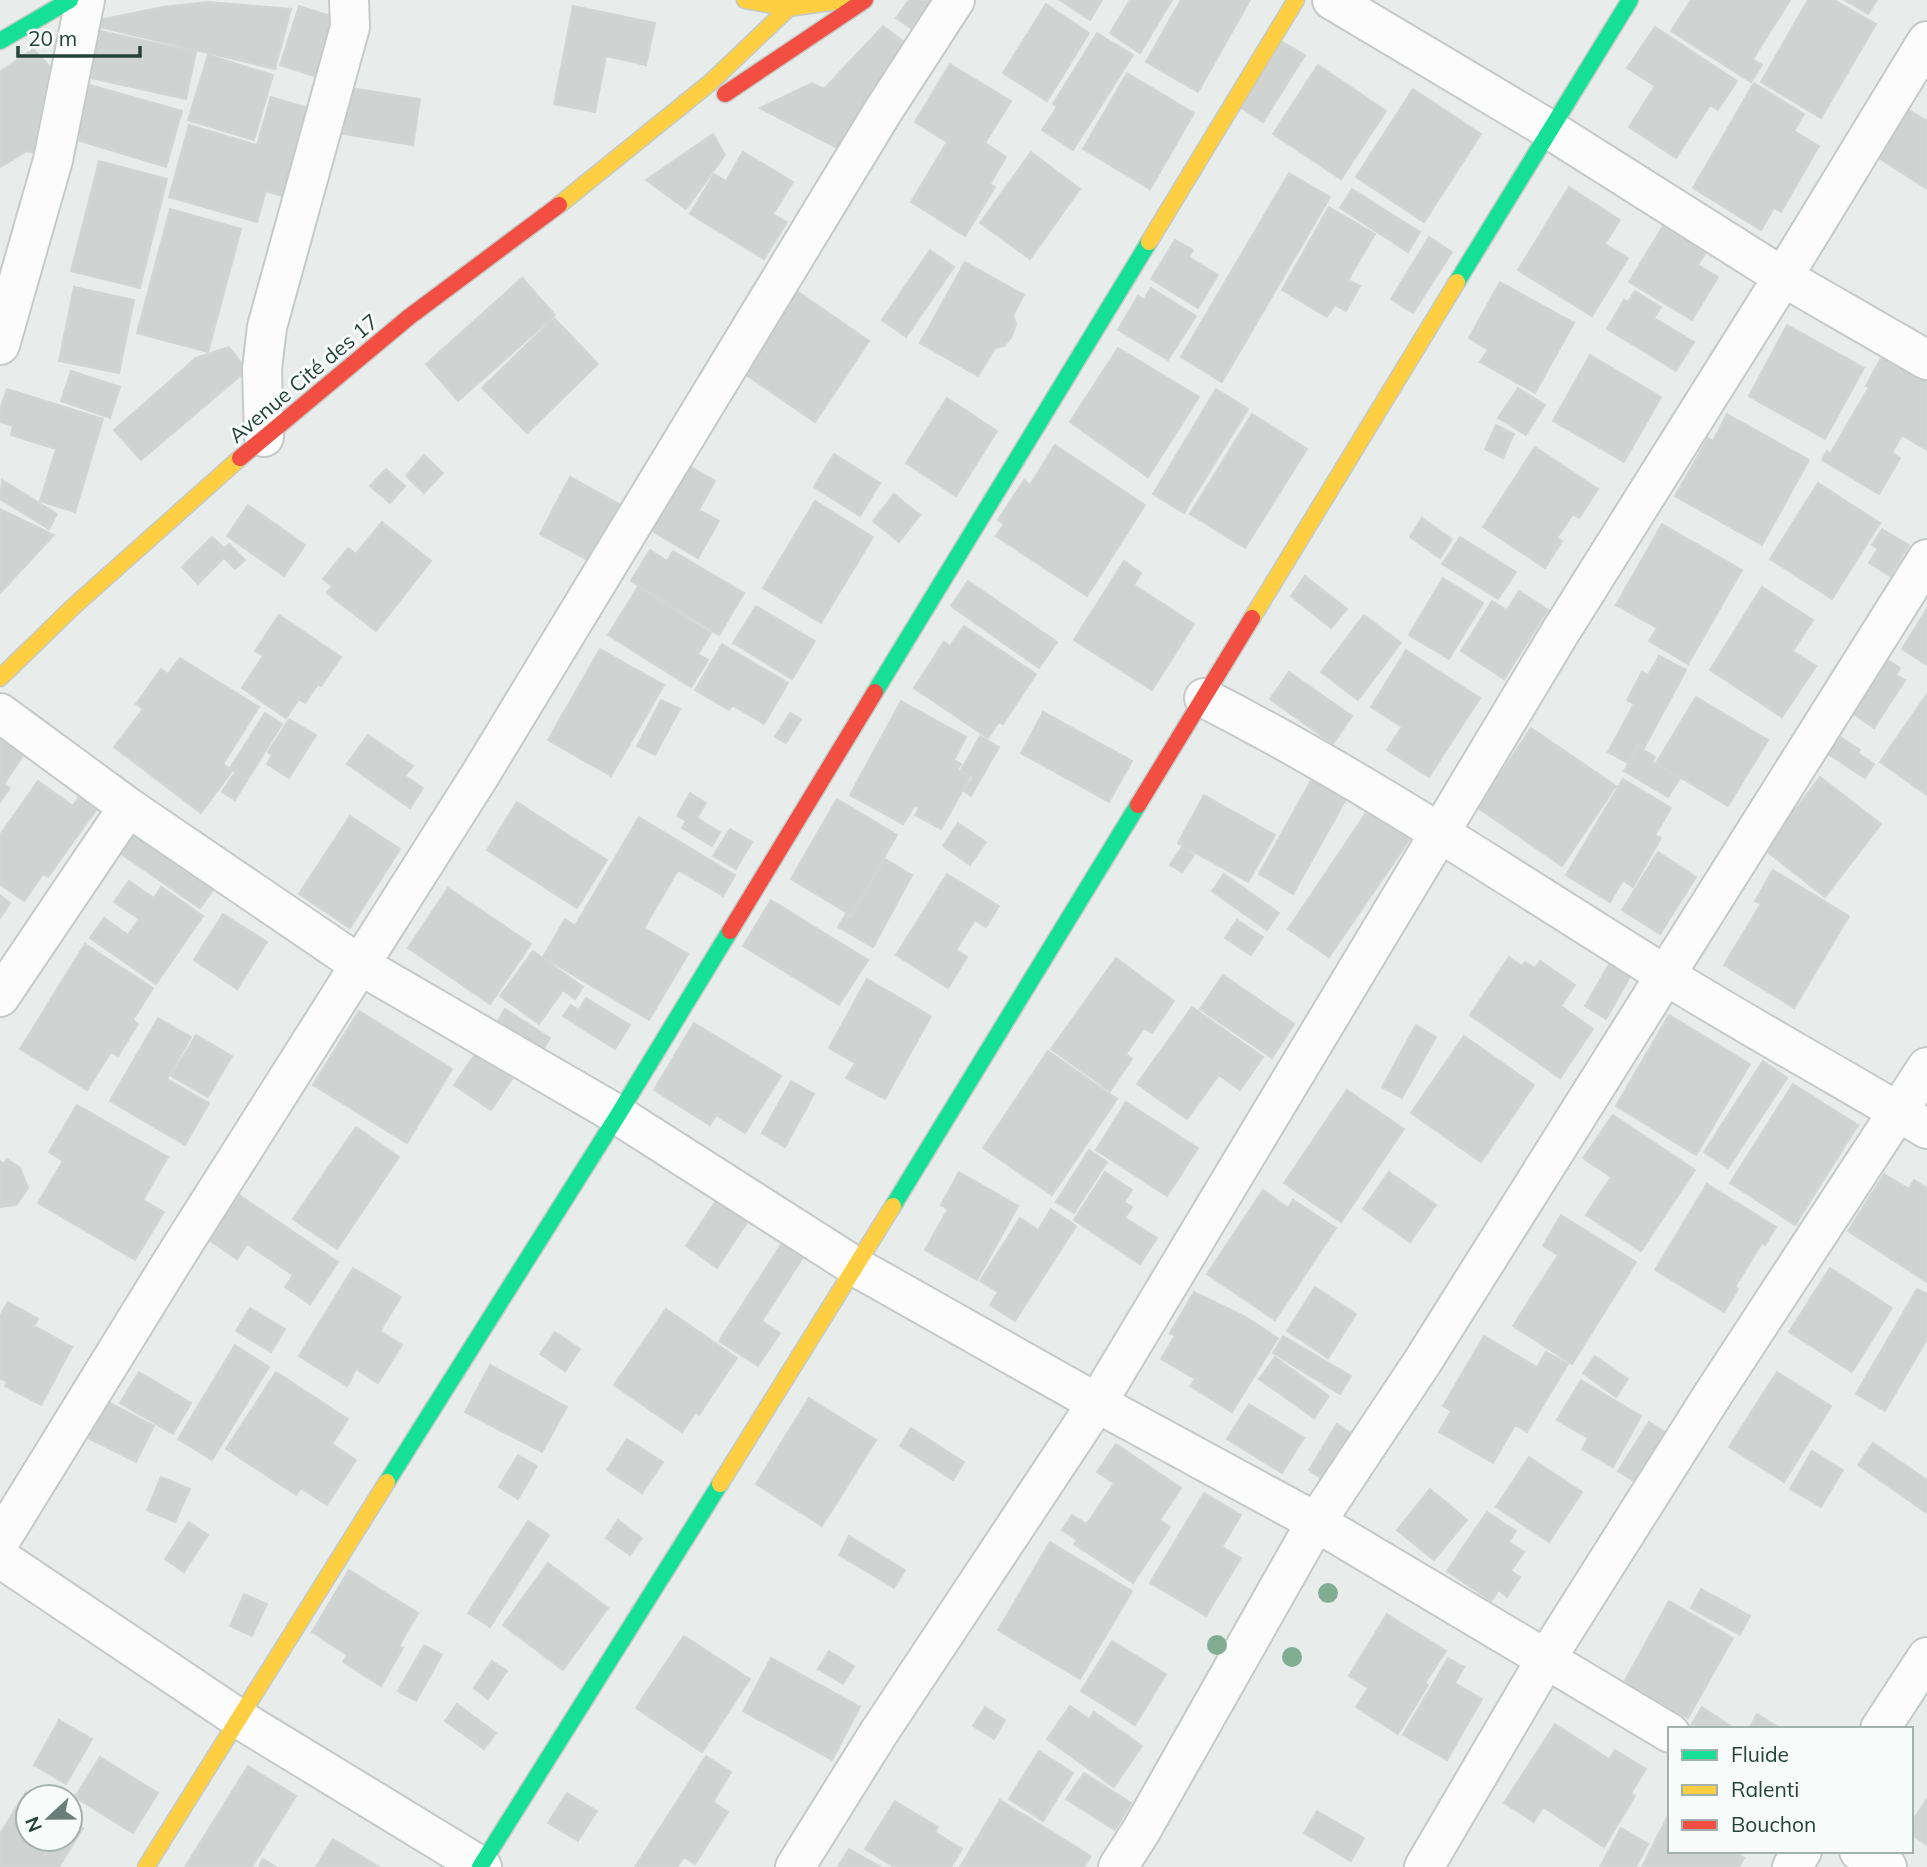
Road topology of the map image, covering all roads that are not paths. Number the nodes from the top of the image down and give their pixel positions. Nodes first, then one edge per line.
1 (70, 0) edge
2 (85, 0) edge
3 (349, 0) edge
4 (744, 0) edge
5 (845, 0) edge
6 (865, 0) edge
7 (955, 0) edge
8 (1296, 0) edge
9 (1332, 0) edge
10 (1630, 0) edge
11 (792, 4) edge
12 (0, 41) edge
13 (1927, 41) edge
14 (650, 130) junction
15 (1552, 131) junction
16 (1783, 277) junction
17 (0, 345) edge
18 (1927, 360) edge
19 (264, 437) junction
20 (1927, 559) edge
21 (0, 678) edge
22 (1203, 698) junction
23 (0, 713) edge
24 (128, 807) junction
25 (1439, 833) junction
26 (360, 965) junction
27 (1665, 975) junction
28 (0, 997) edge
29 (1927, 1067) edge
30 (618, 1115) junction
31 (1913, 1120) edge
32 (856, 1267) junction
33 (1097, 1403) junction
34 (1316, 1522) junction
35 (0, 1541) edge
36 (0, 1558) edge
37 (1927, 1657) edge
38 (1546, 1659) junction
39 (241, 1720) junction
40 (1881, 1727) edge
41 (1668, 1732) edge
42 (1862, 1853) edge
43 (146, 1867) edge
44 (481, 1867) edge
45 (795, 1867) edge
46 (1118, 1867) edge
47 (1424, 1867) edge
48 (1887, 1867) edge

1 - 12 street
2 - 17 street
3 - 19 street
4 - 11 street
5 - 11 street
6 - 14 street
7 - 26 street
8 - 30 street
9 - 15 street
10 - 15 street
11 - 14 street, Avenue Cité des 17
13 - 16 street
14 - 19 street, Avenue Cité des 17
15 - 16 street
15 - 22 street
16 - 18 street
16 - 25 street
19 - 21 street, Avenue Cité des 17
20 - 27 street
22 - 25 street
22 - 32 street
23 - 24 street
24 - 26 street
24 - 28 street
25 - 27 street
25 - 33 street
26 - 30 street
26 - 35 street
27 - 31 street
27 - 34 street
29 - 31 street
30 - 32 street
30 - 39 street
31 - 38 street
32 - 33 street
32 - 44 street
33 - 34 street
33 - 45 street
34 - 38 street
34 - 46 street
36 - 39 street
37 - 40 street
38 - 41 street
38 - 47 street
39 - 43 street
39 - 44 street
42 - 48 street

